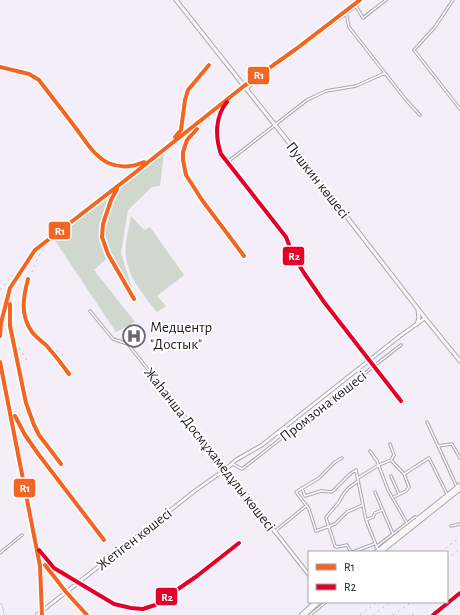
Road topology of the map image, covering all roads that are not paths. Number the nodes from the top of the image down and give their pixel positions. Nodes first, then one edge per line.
1 (176, 0) edge
2 (386, 0) edge
3 (453, 0) edge
4 (346, 13) junction
5 (385, 73) junction
6 (247, 88) junction
7 (460, 109) edge
8 (420, 115) dead end
9 (276, 125) junction
10 (228, 165) dead end
11 (418, 308) junction
12 (90, 311) dead end
13 (425, 318) junction
14 (417, 324) junction
15 (401, 345) dead end
16 (460, 361) edge
17 (427, 422) dead end
18 (390, 444) dead end
19 (438, 446) junction
20 (370, 451) dead end
21 (342, 458) dead end
22 (460, 458) edge
23 (236, 460) junction
24 (391, 460) junction
25 (231, 463) junction
26 (379, 465) junction
27 (240, 467) junction
28 (226, 469) junction
29 (404, 474) junction
30 (391, 476) dead end
31 (357, 478) junction
32 (358, 481) junction
33 (302, 488) junction
34 (459, 489) edge
35 (375, 492) dead end
36 (399, 494) junction
37 (305, 496) junction
38 (393, 497) junction
39 (448, 497) junction
40 (301, 498) junction
41 (307, 505) junction
42 (363, 505) junction
43 (382, 510) junction
44 (419, 518) junction
45 (366, 520) junction
46 (407, 523) junction
47 (460, 524) edge
48 (451, 526) dead end
49 (328, 527) junction
50 (274, 532) junction
51 (393, 534) junction
52 (22, 535) dead end
53 (375, 544) junction
54 (351, 551) edge
55 (358, 551) edge
56 (379, 551) edge
57 (0, 553) edge
58 (308, 574) edge
59 (314, 603) edge
60 (318, 603) edge
61 (325, 603) edge
62 (0, 606) edge
63 (313, 608) junction
64 (2, 615) edge
65 (37, 615) edge
66 (301, 615) edge
67 (305, 615) edge
68 (309, 615) edge

1 - 6 main road, Пушкин көшесі
2 - 4 street
3 - 7 street
4 - 5 street
4 - 6 street
5 - 8 street
5 - 9 street
6 - 9 main road, Пушкин көшесі
9 - 10 street
9 - 11 main road, Пушкин көшесі
11 - 13 main road, Пушкин көшесі
11 - 14 main road
12 - 28 street, Жаһанша Досмұхамедұлы көшесі
13 - 14 street, Жетіген көшесі
13 - 16 main road, Пушкин көшесі
14 - 23 street, Жетіген көшесі
15 - 27 street, Промзона көшесі
17 - 19 street
18 - 24 street
19 - 22 street
19 - 34 street
20 - 26 street
21 - 33 street
23 - 25 street, Жетіген көшесі
23 - 27 street
24 - 26 street
24 - 29 street
25 - 27 street
25 - 28 street, Жетіген көшесі
26 - 31 street
26 - 38 street
28 - 50 street, Жаһанша Досмұхамедұлы көшесі
28 - 65 street, Жетіген көшесі
29 - 36 street
29 - 39 street
30 - 36 street
31 - 32 street
31 - 37 street
32 - 42 street
32 - 49 street
33 - 37 street
33 - 40 street
34 - 39 main road
35 - 43 street
36 - 38 street
37 - 40 street
38 - 46 street
39 - 44 main road
39 - 56 main road
40 - 41 street
41 - 49 street
41 - 50 street
42 - 45 street
42 - 49 street
43 - 45 street
43 - 51 street
44 - 46 street
44 - 56 main road
45 - 53 street
46 - 51 street
47 - 48 street
49 - 54 street
50 - 58 street, Жаһанша Досмұхамедұлы көшесі
51 - 56 street
52 - 57 street
53 - 55 street
53 - 56 street
59 - 66 main road
60 - 63 main road
61 - 68 street
62 - 64 main road
63 - 67 main road
63 - 68 street

